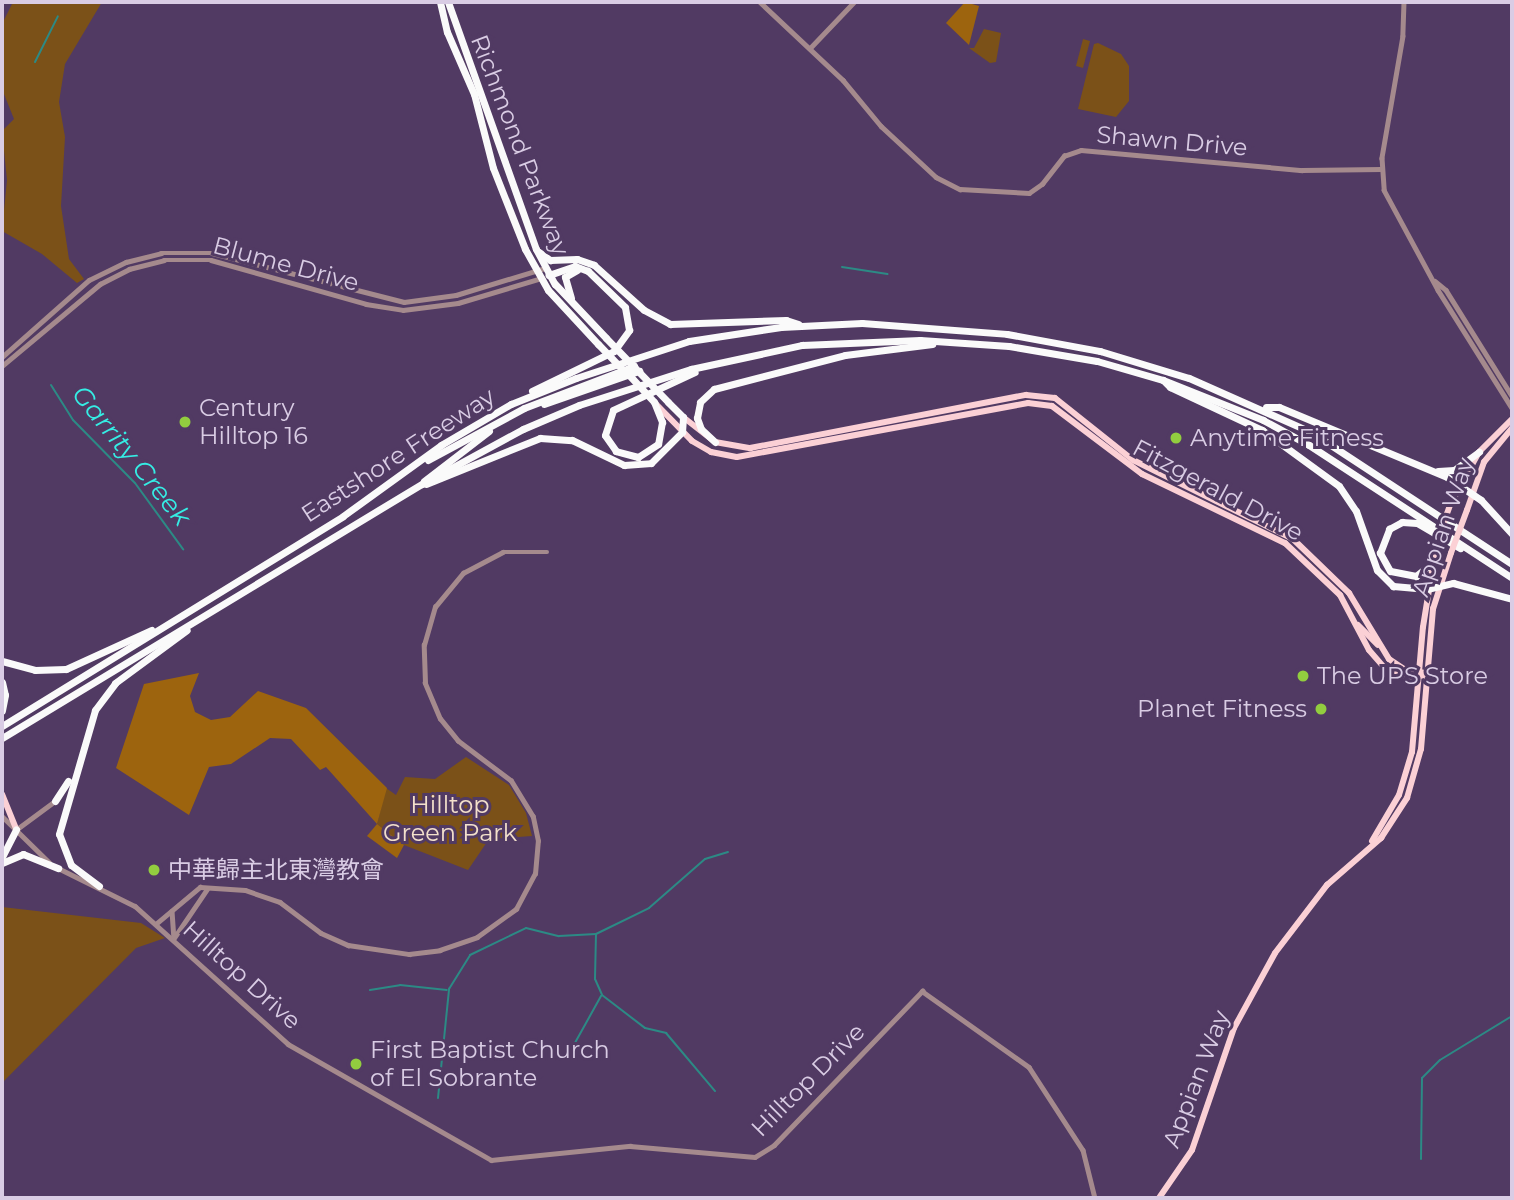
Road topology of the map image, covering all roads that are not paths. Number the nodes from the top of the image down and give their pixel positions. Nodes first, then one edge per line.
1 (440, 2) edge
2 (448, 2) edge
3 (760, 2) edge
4 (854, 2) edge
5 (1404, 2) edge
6 (810, 48) junction
7 (1381, 169) junction
8 (536, 249) junction
9 (562, 261) junction
10 (547, 271) junction
11 (538, 275) junction
12 (592, 275) junction
13 (1435, 281) junction
14 (576, 308) junction
15 (800, 325) junction
16 (950, 341) junction
17 (2, 357) edge
18 (719, 361) junction
19 (2, 366) edge
20 (636, 369) junction
21 (626, 373) junction
22 (1163, 380) junction
23 (585, 386) junction
24 (1512, 396) edge
25 (654, 402) junction
26 (511, 404) junction
27 (1263, 407) junction
28 (1512, 410) edge
29 (683, 417) junction
30 (1512, 419) edge
31 (1512, 428) edge
32 (682, 432) junction
33 (715, 442) junction
34 (1479, 452) junction
35 (1419, 468) junction
36 (421, 485) junction
37 (1460, 485) junction
38 (1474, 494) junction
39 (343, 516) junction
40 (1512, 534) edge
41 (547, 552) dead end
42 (1432, 564) junction
43 (1512, 564) edge
44 (1492, 565) junction
45 (1512, 578) edge
46 (1440, 586) junction
47 (1427, 589) junction
48 (1512, 599) edge
49 (1345, 602) junction
50 (201, 618) junction
51 (1365, 622) junction
52 (1356, 624) junction
53 (165, 625) junction
54 (1378, 645) junction
55 (2, 661) edge
56 (1429, 674) junction
57 (1419, 675) junction
58 (2, 682) edge
59 (2, 711) edge
60 (2, 726) edge
61 (2, 739) edge
62 (80, 755) junction
63 (2, 794) edge
64 (55, 801) joint
65 (2, 816) edge
66 (16, 830) junction
67 (1372, 841) junction
68 (2, 857) edge
69 (2, 863) edge
70 (58, 869) junction
71 (99, 886) junction
72 (207, 889) junction
73 (172, 910) junction
74 (157, 923) junction
75 (174, 938) junction
76 (1095, 1198) edge
77 (1158, 1198) edge

1 - 11 highway, Richmond Parkway
2 - 8 highway, Richmond Parkway
3 - 6 street, Shawn Drive
4 - 6 street
5 - 7 street
6 - 7 street, Shawn Drive
7 - 13 street
8 - 9 highway
8 - 10 highway, Richmond Parkway
9 - 10 highway
9 - 15 highway
10 - 11 street, Blume Drive
10 - 12 highway
10 - 14 highway, Richmond Parkway
11 - 17 street, Blume Drive
11 - 19 street, Blume Drive
11 - 21 highway, Richmond Parkway, bridge
12 - 14 highway
12 - 26 highway
13 - 24 street
13 - 28 street
14 - 20 highway, Richmond Parkway, bridge
15 - 26 highway, Eastshore Freeway
15 - 27 highway, Eastshore Freeway
16 - 18 highway, Eastshore Freeway
16 - 22 highway, Eastshore Freeway
16 - 33 highway
18 - 25 highway
18 - 36 highway, Eastshore Freeway
20 - 21 highway, bridge
20 - 29 highway, Richmond Parkway, bridge
21 - 23 highway
21 - 25 highway, Richmond Parkway, bridge
22 - 44 highway, Eastshore Freeway
22 - 47 highway
23 - 36 highway
23 - 39 highway
25 - 32 main road, Fitzgerald Drive
26 - 39 highway, Eastshore Freeway
27 - 35 highway
27 - 43 highway, Eastshore Freeway
29 - 32 highway
29 - 33 main road, Fitzgerald Drive
30 - 34 main road, Appian Way
31 - 38 main road, Appian Way
32 - 36 highway
32 - 49 main road, Fitzgerald Drive
33 - 51 main road, Fitzgerald Drive
34 - 35 highway
34 - 37 main road, Appian Way
35 - 37 highway
36 - 50 highway, Eastshore Freeway
37 - 38 highway
37 - 42 main road, Appian Way, bridge
38 - 40 highway
38 - 46 main road, Appian Way, bridge
39 - 53 highway, Eastshore Freeway
41 - 72 street
42 - 44 highway
42 - 47 main road, Appian Way
44 - 45 highway, Eastshore Freeway
46 - 47 highway
46 - 48 highway
46 - 56 main road, Appian Way
47 - 57 main road, Appian Way
49 - 51 main road
49 - 52 main road, Fitzgerald Drive
50 - 61 highway, Eastshore Freeway
50 - 62 highway
51 - 54 main road, Fitzgerald Drive
52 - 54 main road
52 - 57 main road, Fitzgerald Drive
53 - 55 highway
53 - 60 highway, Eastshore Freeway
54 - 57 main road, Fitzgerald Drive
56 - 57 main road, Fitzgerald Drive
56 - 67 main road, Appian Way
57 - 67 main road, Appian Way
58 - 59 highway
62 - 64 highway
62 - 71 highway
63 - 66 main road, Hilltop Drive
64 - 66 street
65 - 66 street, Hilltop Drive
66 - 68 highway
66 - 70 street, Hilltop Drive
67 - 77 main road, Appian Way
69 - 70 highway
70 - 71 street, Hilltop Drive
71 - 74 street, Hilltop Drive
72 - 73 street
72 - 75 street
73 - 74 street
73 - 75 street
74 - 75 street, Hilltop Drive
75 - 76 street, Hilltop Drive

